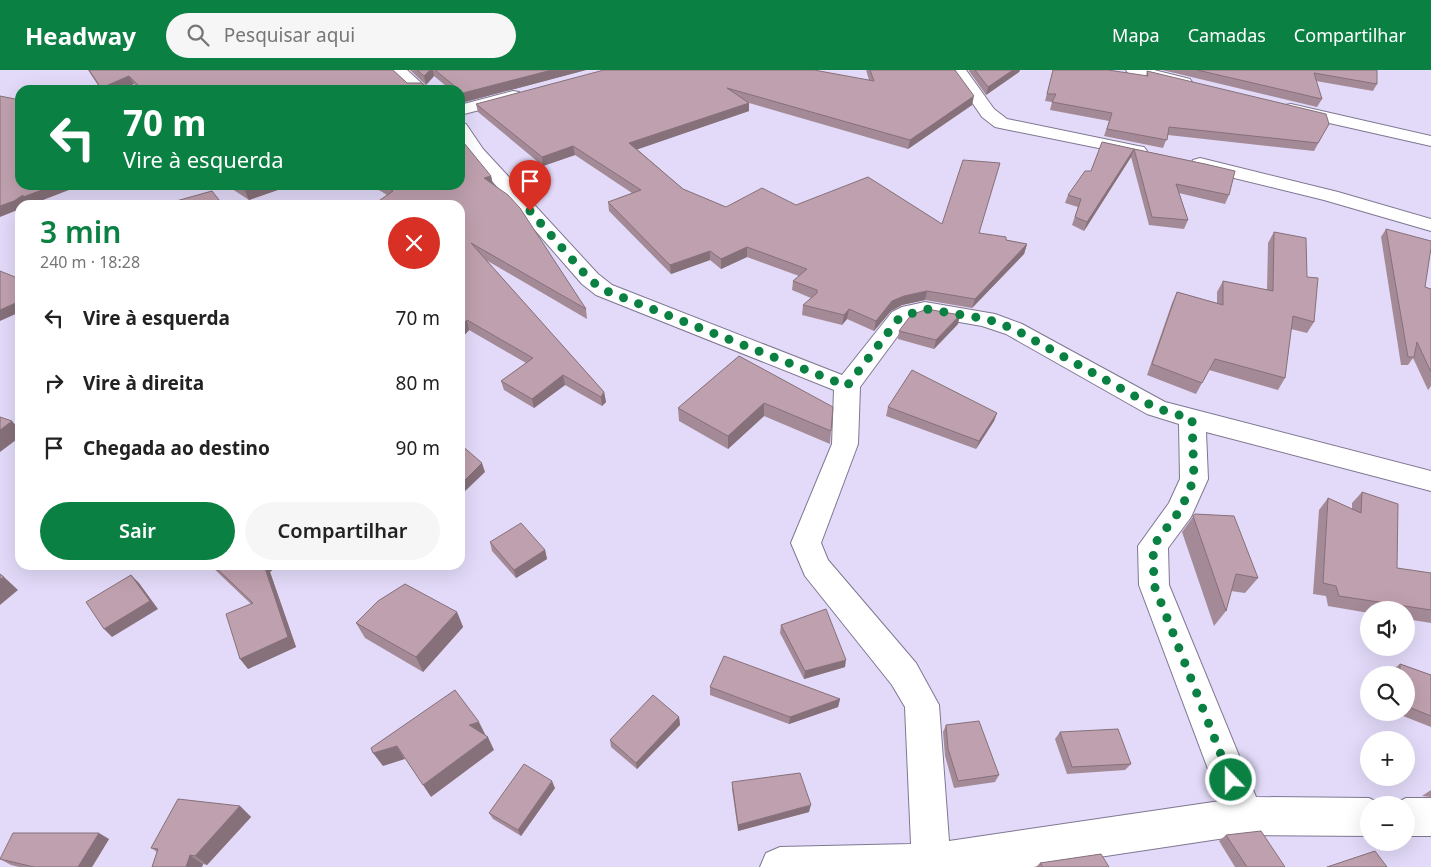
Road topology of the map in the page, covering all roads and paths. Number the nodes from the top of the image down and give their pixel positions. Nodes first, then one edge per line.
1 (397, 70) edge
2 (958, 70) edge
3 (1134, 70) edge
4 (415, 85) edge
5 (1200, 86) edge
6 (526, 92) edge
7 (1276, 105) edge
8 (465, 109) edge
9 (465, 135) edge
10 (1431, 141) edge
11 (1157, 154) edge
12 (1184, 160) edge
13 (1431, 224) edge
14 (847, 386) junction
15 (1192, 419) junction
16 (1431, 481) edge
17 (1245, 816) junction
18 (1360, 817) edge
19 (1415, 817) edge
20 (1431, 817) edge
21 (931, 863) junction
22 (780, 867) edge

1 - 4 street
2 - 11 street
3 - 5 street
6 - 8 street
7 - 10 street
9 - 14 street
12 - 13 street
14 - 15 street
14 - 21 street
15 - 16 street
15 - 17 street
17 - 18 street
17 - 21 street
19 - 20 street
21 - 22 street

